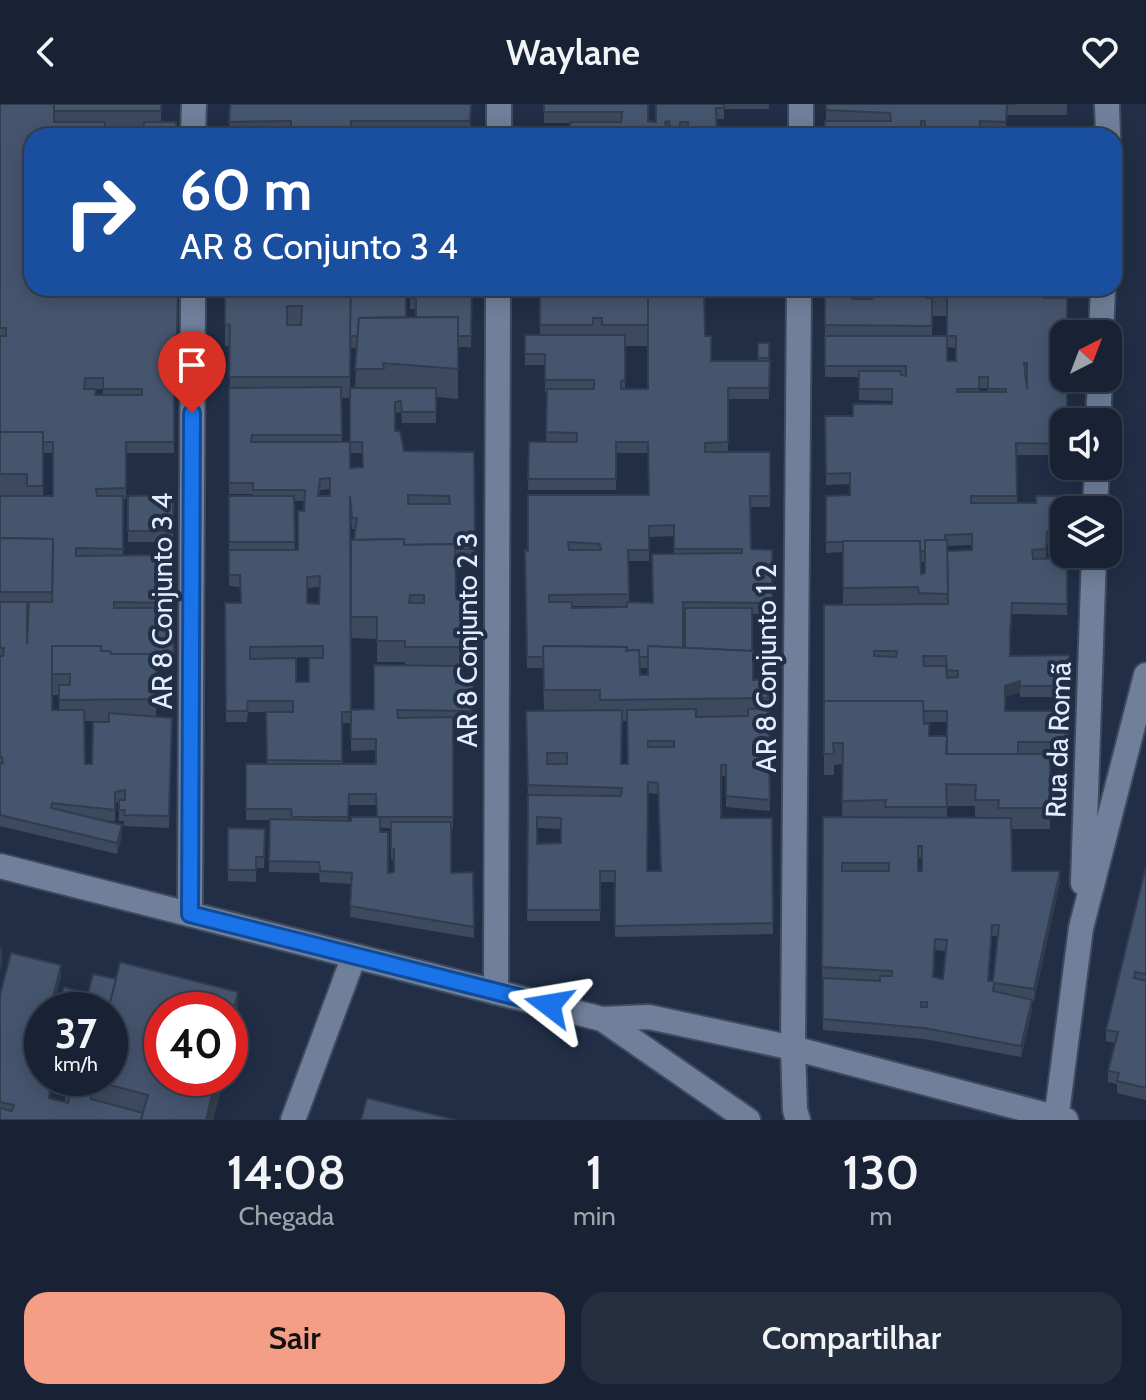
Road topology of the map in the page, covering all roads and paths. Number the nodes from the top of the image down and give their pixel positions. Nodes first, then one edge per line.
1 (194, 104) edge
2 (499, 104) edge
3 (801, 104) edge
4 (1107, 104) edge
5 (193, 128) edge
6 (499, 128) edge
7 (801, 128) edge
8 (1108, 128) edge
9 (193, 296) edge
10 (498, 296) edge
11 (799, 296) edge
12 (1103, 296) edge
13 (1102, 320) edge
14 (1094, 568) edge
15 (1146, 675) edge
16 (0, 866) edge
17 (190, 914) junction
18 (1081, 928) junction
19 (354, 956) junction
20 (496, 992) junction
21 (602, 1019) junction
22 (793, 1048) junction
23 (1057, 1119) edge
24 (293, 1120) edge
25 (748, 1120) edge
26 (798, 1120) edge

1 - 5 street
2 - 6 street
3 - 7 street
4 - 8 street
9 - 17 street, AR 8 Conjunto 3 4
10 - 20 street, AR 8 Conjunto 2 3
11 - 22 street, AR 8 Conjunto 1 2
12 - 13 street
14 - 18 street, Rua da Romã
15 - 18 street
16 - 17 street
17 - 19 street
18 - 23 street
19 - 20 street
19 - 24 street
20 - 21 street
21 - 22 street
21 - 25 street
22 - 23 street
22 - 26 street, AR 8 Conjunto 1 2

